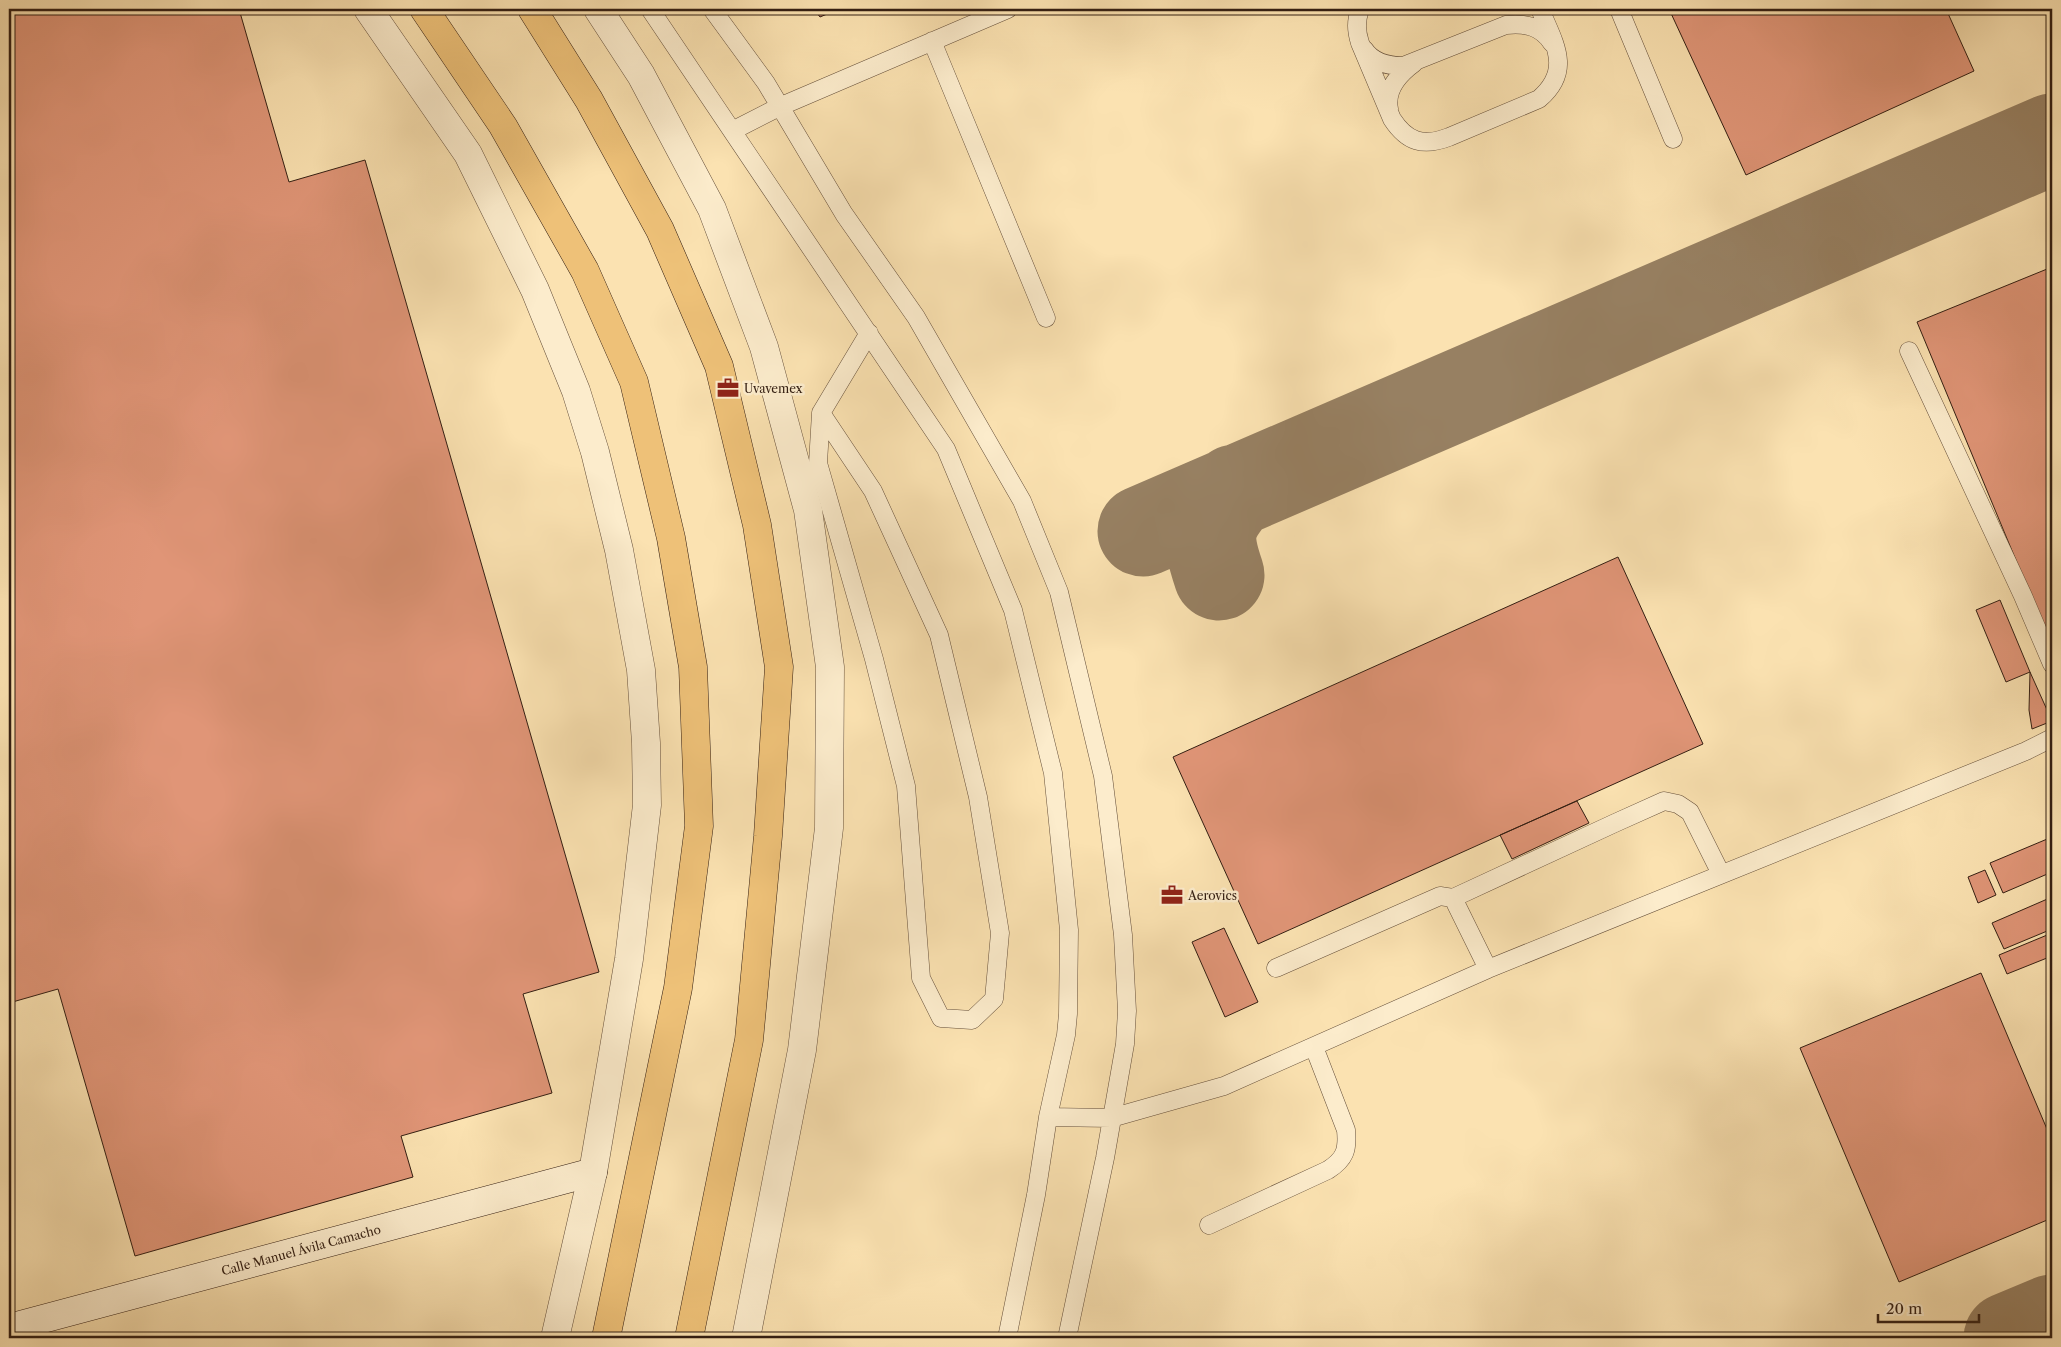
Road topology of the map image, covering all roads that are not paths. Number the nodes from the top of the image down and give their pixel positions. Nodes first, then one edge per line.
1 (368, 9) edge
2 (424, 9) edge
3 (532, 9) edge
4 (598, 9) edge
5 (650, 9) edge
6 (712, 9) edge
7 (1008, 9) edge
8 (1360, 9) edge
9 (1523, 9) edge
10 (1540, 9) edge
11 (1619, 9) edge
12 (1506, 25) junction
13 (932, 40) junction
14 (1360, 43) junction
15 (1555, 47) junction
16 (1415, 63) junction
17 (779, 107) junction
18 (1392, 119) junction
19 (732, 131) junction
20 (1673, 139) dead end
21 (1046, 318) dead end
22 (869, 333) junction
23 (1910, 351) dead end
24 (821, 412) junction
25 (2052, 664) edge
26 (2052, 738) edge
27 (1721, 874) junction
28 (1453, 898) junction
29 (1276, 968) dead end
30 (1488, 969) junction
31 (1314, 1047) junction
32 (1048, 1117) junction
33 (1111, 1118) junction
34 (593, 1172) junction
35 (1209, 1225) dead end
36 (9, 1328) edge
37 (555, 1338) edge
38 (606, 1338) edge
39 (689, 1338) edge
40 (746, 1338) edge
41 (1007, 1338) edge
42 (1067, 1338) edge

1 - 34 street
2 - 38 main road
3 - 39 main road
4 - 40 street
5 - 19 lane
6 - 17 lane
7 - 13 lane
8 - 14 lane
9 - 12 lane
10 - 15 lane
11 - 20 lane
12 - 15 lane
12 - 16 lane
13 - 17 lane
13 - 21 lane
14 - 16 lane
14 - 18 lane
15 - 18 lane
16 - 18 lane
17 - 19 lane
17 - 33 lane
19 - 22 lane
22 - 24 lane
22 - 32 lane
23 - 25 lane
24 - 24 lane
26 - 27 lane
27 - 28 lane
27 - 30 lane
28 - 29 lane
28 - 30 lane
30 - 31 lane
31 - 33 lane
31 - 35 lane
32 - 33 lane
32 - 41 lane
33 - 42 lane
34 - 36 street, Calle Manuel Ávila Camacho
34 - 37 street

